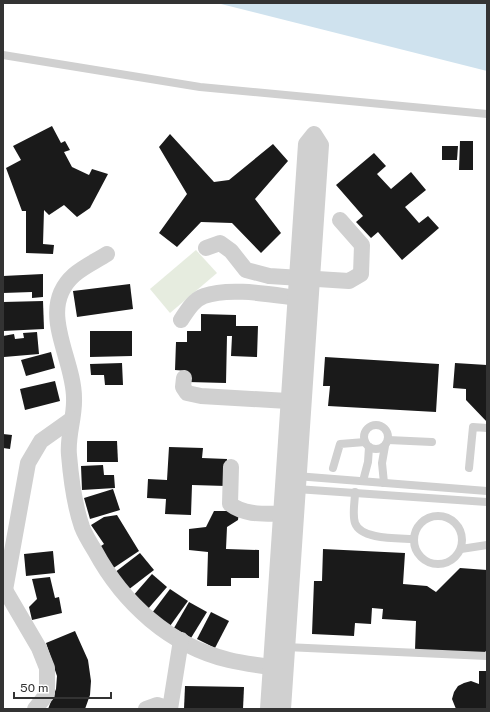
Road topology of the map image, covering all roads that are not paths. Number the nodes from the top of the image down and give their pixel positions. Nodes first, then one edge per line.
1 (3, 55) edge
2 (487, 114) edge
3 (340, 220) dead end
4 (206, 248) dead end
5 (107, 254) dead end
6 (297, 279) junction
7 (313, 279) junction
8 (295, 298) junction
9 (311, 299) junction
10 (181, 320) dead end
11 (184, 378) dead end
12 (288, 401) junction
13 (72, 419) junction
14 (487, 428) edge
15 (432, 442) dead end
16 (387, 443) junction
17 (367, 444) junction
18 (231, 467) dead end
19 (333, 468) dead end
20 (469, 468) dead end
21 (363, 481) junction
22 (381, 482) junction
23 (290, 483) junction
24 (436, 487) junction
25 (487, 491) edge
26 (355, 492) junction
27 (378, 494) junction
28 (435, 498) junction
29 (487, 502) edge
30 (288, 514) junction
31 (413, 539) junction
32 (487, 545) edge
33 (461, 549) junction
34 (4, 592) edge
35 (181, 640) junction
36 (280, 647) junction
37 (487, 656) edge
38 (278, 668) junction
39 (35, 709) edge
40 (146, 709) edge
41 (170, 709) edge
42 (268, 709) edge
43 (283, 709) edge

1 - 2 lane
3 - 7 street
4 - 6 street
5 - 13 street
6 - 7 street
6 - 7 street
6 - 8 street
7 - 9 street
8 - 9 street
8 - 10 street
8 - 12 street
9 - 23 street
11 - 12 street
12 - 23 street
13 - 34 street
13 - 35 street
14 - 20 lane
15 - 16 lane
16 - 17 lane
16 - 17 lane
16 - 22 lane
17 - 19 lane
17 - 21 lane
18 - 30 street
21 - 22 lane
21 - 23 lane
22 - 24 lane
22 - 27 lane
23 - 26 lane
23 - 30 street
24 - 25 lane
24 - 28 lane
26 - 27 lane
26 - 31 lane
27 - 28 lane
28 - 29 lane
30 - 36 street
31 - 33 lane
31 - 33 lane
32 - 33 lane
34 - 39 street
35 - 38 street
35 - 41 street
36 - 37 lane
36 - 38 street
38 - 42 street
38 - 43 street
40 - 41 street

